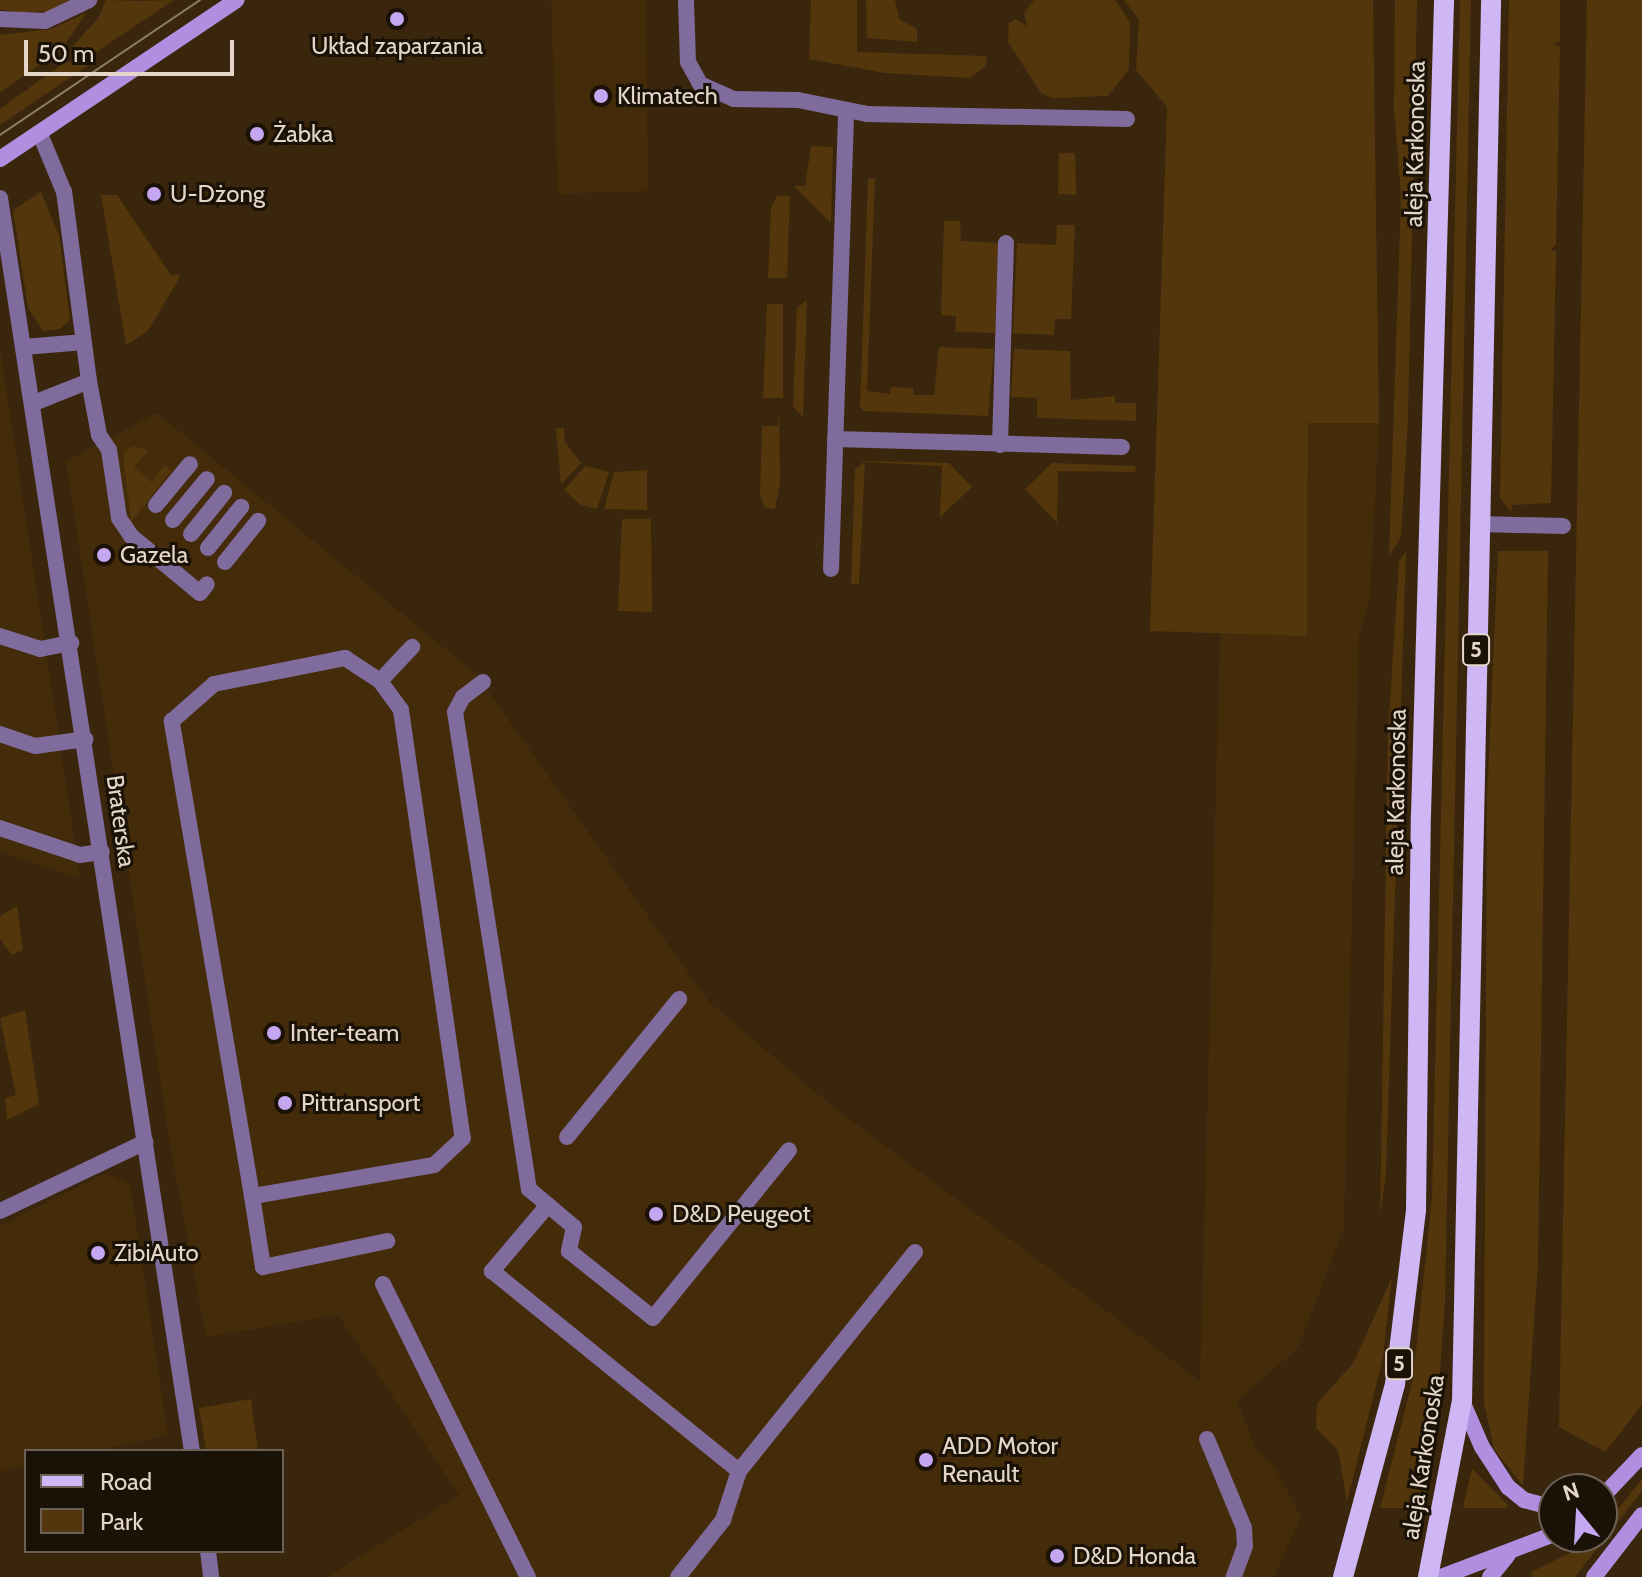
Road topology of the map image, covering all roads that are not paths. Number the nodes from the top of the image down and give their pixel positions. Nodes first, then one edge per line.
1 (89, 0) edge
2 (237, 0) edge
3 (686, 0) edge
4 (1444, 0) edge
5 (1491, 0) edge
6 (0, 19) edge
7 (846, 110) junction
8 (1127, 119) dead end
9 (40, 134) junction
10 (0, 159) edge
11 (0, 198) edge
12 (1006, 243) dead end
13 (84, 342) junction
14 (24, 347) junction
15 (89, 381) junction
16 (34, 403) junction
17 (835, 439) junction
18 (1000, 445) junction
19 (1122, 447) dead end
20 (190, 464) dead end
21 (207, 479) dead end
22 (224, 493) dead end
23 (156, 505) dead end
24 (241, 507) dead end
25 (173, 520) dead end
26 (258, 521) dead end
27 (1479, 524) junction
28 (1563, 526) dead end
29 (191, 534) dead end
30 (208, 548) dead end
31 (225, 562) dead end
32 (831, 569) dead end
33 (207, 584) dead end
34 (0, 636) edge
35 (71, 643) junction
36 (412, 647) dead end
37 (380, 681) junction
38 (483, 682) dead end
39 (0, 734) edge
40 (86, 739) junction
41 (0, 828) edge
42 (102, 852) junction
43 (679, 999) dead end
44 (567, 1137) dead end
45 (145, 1142) junction
46 (789, 1150) dead end
47 (252, 1196) junction
48 (548, 1205) junction
49 (0, 1211) edge
50 (387, 1241) dead end
51 (915, 1252) dead end
52 (383, 1284) dead end
53 (1462, 1401) junction
54 (1207, 1439) dead end
55 (192, 1449) edge
56 (1642, 1455) edge
57 (739, 1471) junction
58 (1618, 1480) edge
59 (1538, 1504) edge
60 (1642, 1515) edge
61 (1538, 1541) edge
62 (208, 1553) edge
63 (1509, 1554) junction
64 (211, 1577) edge
65 (528, 1577) edge
66 (678, 1577) edge
67 (1234, 1577) edge
68 (1343, 1577) edge
69 (1428, 1577) edge
70 (1441, 1577) edge
71 (1490, 1577) edge
72 (1594, 1577) edge

1 - 6 street
2 - 9 main road
3 - 7 street
4 - 68 main road, aleja Karkonoska / 5
5 - 27 main road, aleja Karkonoska / 5
7 - 8 street
7 - 17 street
9 - 10 main road
9 - 13 street
11 - 14 street, Braterska
12 - 18 street
13 - 14 street
13 - 15 street
14 - 16 street, Braterska
15 - 16 street
15 - 33 street
16 - 35 street, Braterska
17 - 18 street
17 - 32 street
18 - 19 street
20 - 23 street
21 - 25 street
22 - 29 street
24 - 30 street
26 - 31 street
27 - 28 street
27 - 53 main road, aleja Karkonoska / 5
34 - 35 street
35 - 40 street, Braterska
36 - 37 street
37 - 47 street
37 - 47 street
38 - 48 street
39 - 40 street
40 - 42 street, Braterska
41 - 42 street
42 - 45 street, Braterska
43 - 44 street
45 - 49 street
45 - 55 street, Braterska
46 - 48 street
47 - 50 street
48 - 57 street
51 - 57 street
52 - 65 street
53 - 59 main road
53 - 69 main road, aleja Karkonoska / 5
54 - 67 street
56 - 58 main road
57 - 66 street
60 - 72 main road
61 - 63 main road
62 - 64 street
63 - 70 main road
63 - 71 main road

